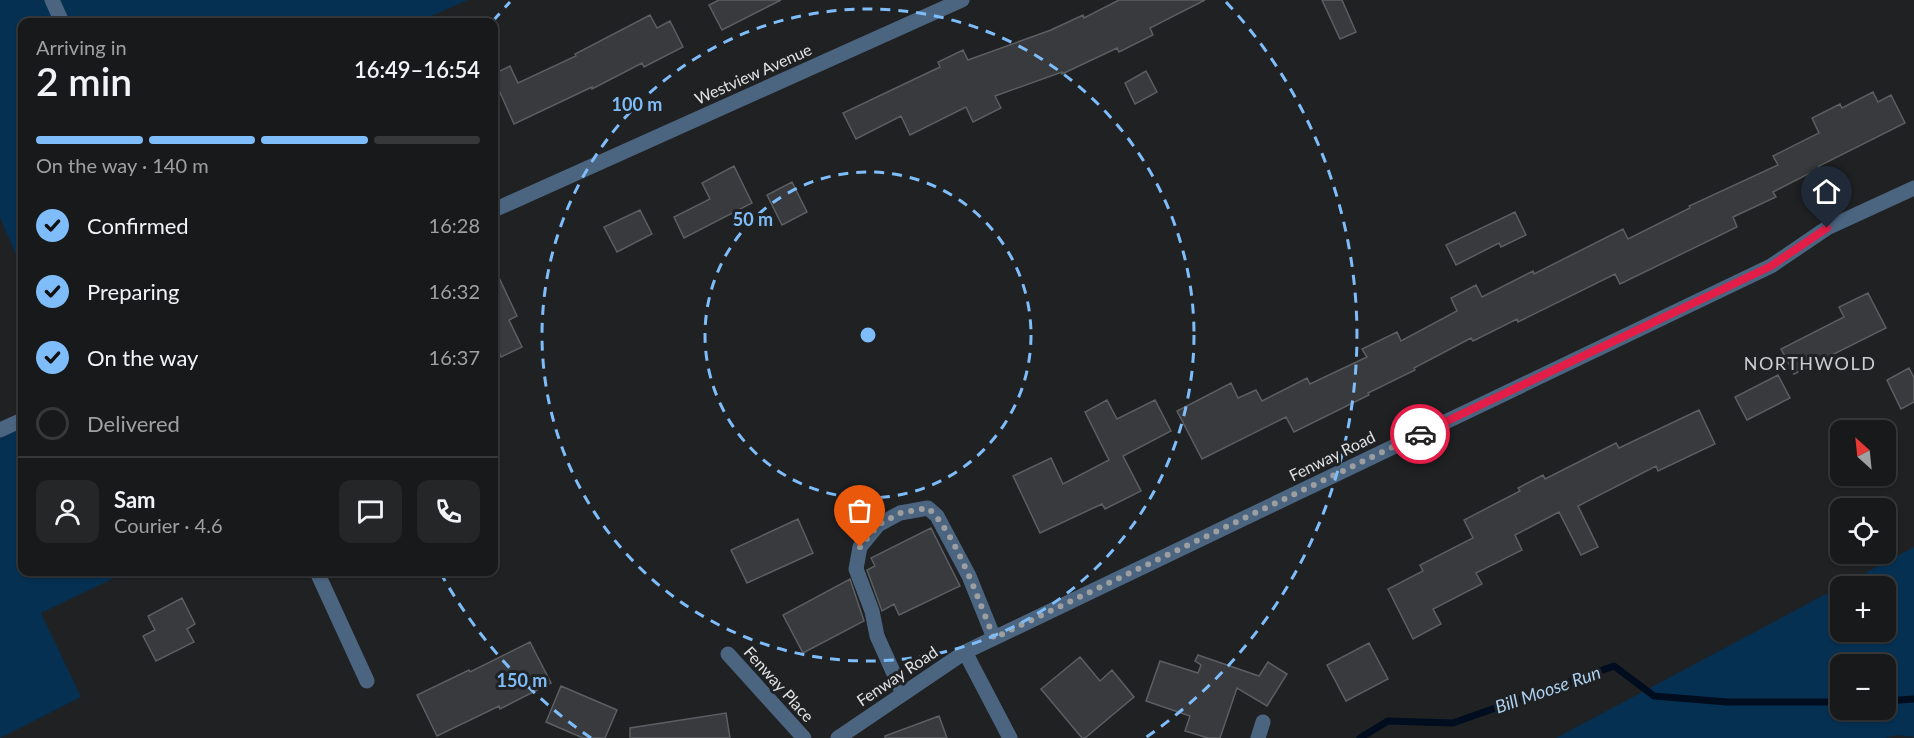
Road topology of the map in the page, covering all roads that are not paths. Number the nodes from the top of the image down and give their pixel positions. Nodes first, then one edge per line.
1 (51, 0) edge
2 (962, 0) edge
3 (60, 18) edge
4 (1914, 188) edge
5 (498, 208) edge
6 (18, 422) edge
7 (0, 430) edge
8 (318, 576) edge
9 (994, 638) junction
10 (965, 652) junction
11 (728, 654) dead end
12 (367, 681) dead end
13 (903, 694) junction
14 (1263, 722) dead end
15 (804, 738) edge
16 (838, 738) edge
17 (1010, 738) edge
18 (1258, 738) edge

1 - 3 street
2 - 5 street, Westview Avenue
4 - 9 street, Fenway Road
6 - 7 street
8 - 12 street
9 - 10 street, Fenway Road
9 - 13 street
10 - 13 street, Fenway Road
10 - 17 street
11 - 15 street, Fenway Place
13 - 16 street, Fenway Road
14 - 18 street

